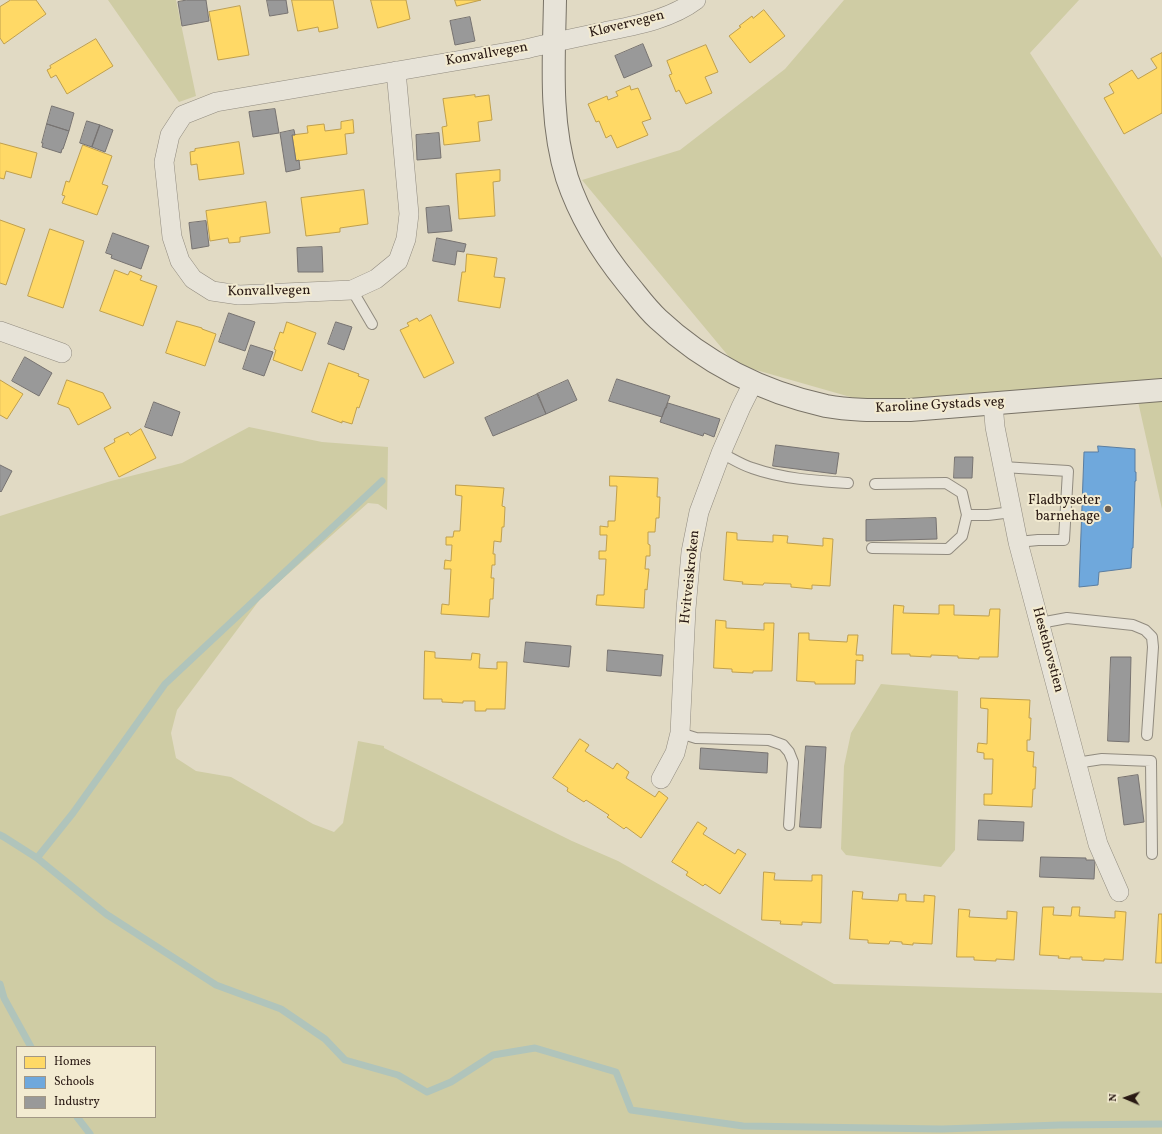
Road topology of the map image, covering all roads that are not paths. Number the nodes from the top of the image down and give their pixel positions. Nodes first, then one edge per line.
1 (555, 0) edge
2 (696, 0) edge
3 (554, 42) junction
4 (396, 71) junction
5 (352, 290) junction
6 (372, 324) dead end
7 (0, 331) edge
8 (62, 353) dead end
9 (753, 383) junction
10 (1162, 390) edge
11 (993, 403) junction
12 (721, 453) junction
13 (1003, 467) junction
14 (848, 483) dead end
15 (875, 484) dead end
16 (1012, 512) junction
17 (968, 515) junction
18 (1018, 542) junction
19 (872, 548) dead end
20 (1040, 623) junction
21 (680, 733) junction
22 (1147, 735) dead end
23 (1076, 763) junction
24 (661, 779) dead end
25 (789, 825) dead end
26 (1152, 854) dead end
27 (1119, 892) dead end

1 - 3 street, Karoline Gystads veg
2 - 3 street, Kløvervegen
3 - 4 street, Konvallvegen
3 - 9 street, Karoline Gystads veg
4 - 5 street, Konvallvegen
4 - 5 street, Konvallvegen
5 - 6 lane
7 - 8 street
9 - 11 street, Karoline Gystads veg
9 - 12 street, Hvitveiskroken
10 - 11 street, Karoline Gystads veg
11 - 13 street, Hestehovstien
12 - 14 lane
12 - 21 street, Hvitveiskroken
13 - 16 street, Hestehovstien
13 - 18 lane
15 - 17 lane
16 - 17 lane
16 - 18 street, Hestehovstien
17 - 19 lane
18 - 20 street, Hestehovstien
20 - 22 lane
20 - 23 street, Hestehovstien
21 - 24 street, Hvitveiskroken
21 - 25 lane
23 - 26 lane
23 - 27 street, Hestehovstien

